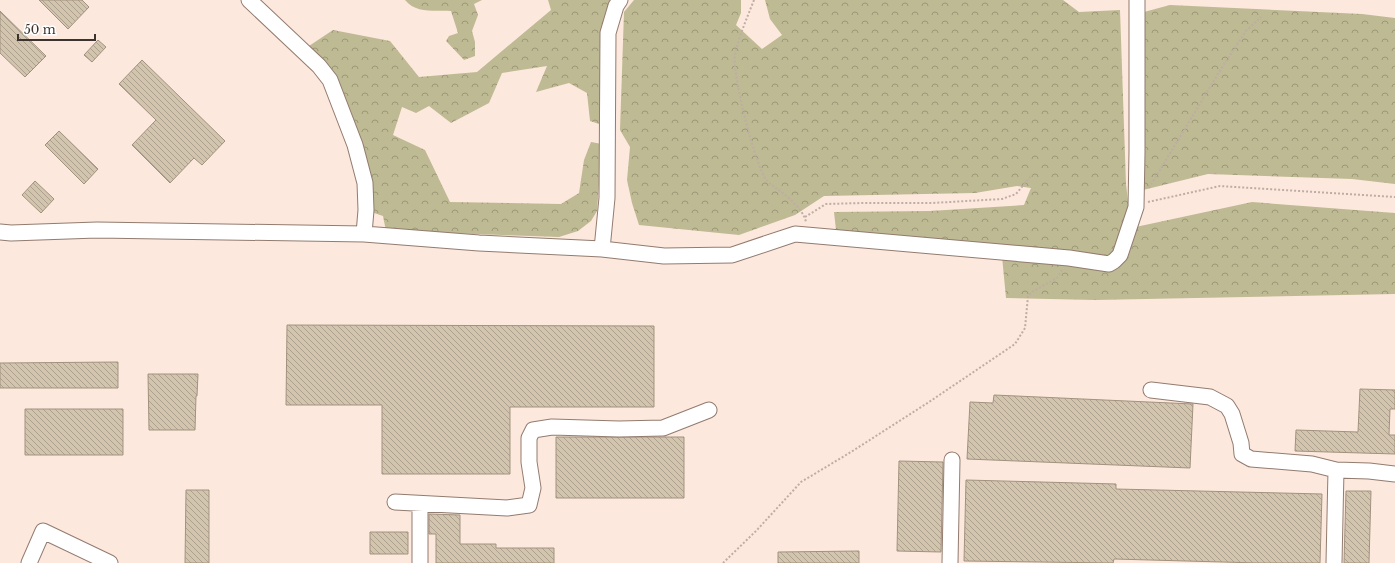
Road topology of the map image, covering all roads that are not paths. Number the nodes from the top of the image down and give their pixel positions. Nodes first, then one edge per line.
1 (249, 0) edge
2 (620, 0) edge
3 (1137, 0) edge
4 (0, 232) edge
5 (364, 234) junction
6 (602, 249) junction
7 (1151, 390) dead end
8 (709, 410) dead end
9 (952, 460) dead end
10 (1336, 470) junction
11 (1395, 474) edge
12 (396, 502) dead end
13 (420, 504) junction
14 (29, 563) edge
15 (110, 563) edge
16 (420, 563) edge
17 (950, 563) edge
18 (1334, 563) edge

1 - 5 street
2 - 6 street
3 - 6 street
4 - 5 street
5 - 6 street
7 - 10 street
8 - 13 street
9 - 17 street
10 - 11 street
10 - 18 street
12 - 13 street
13 - 16 street
14 - 15 street

